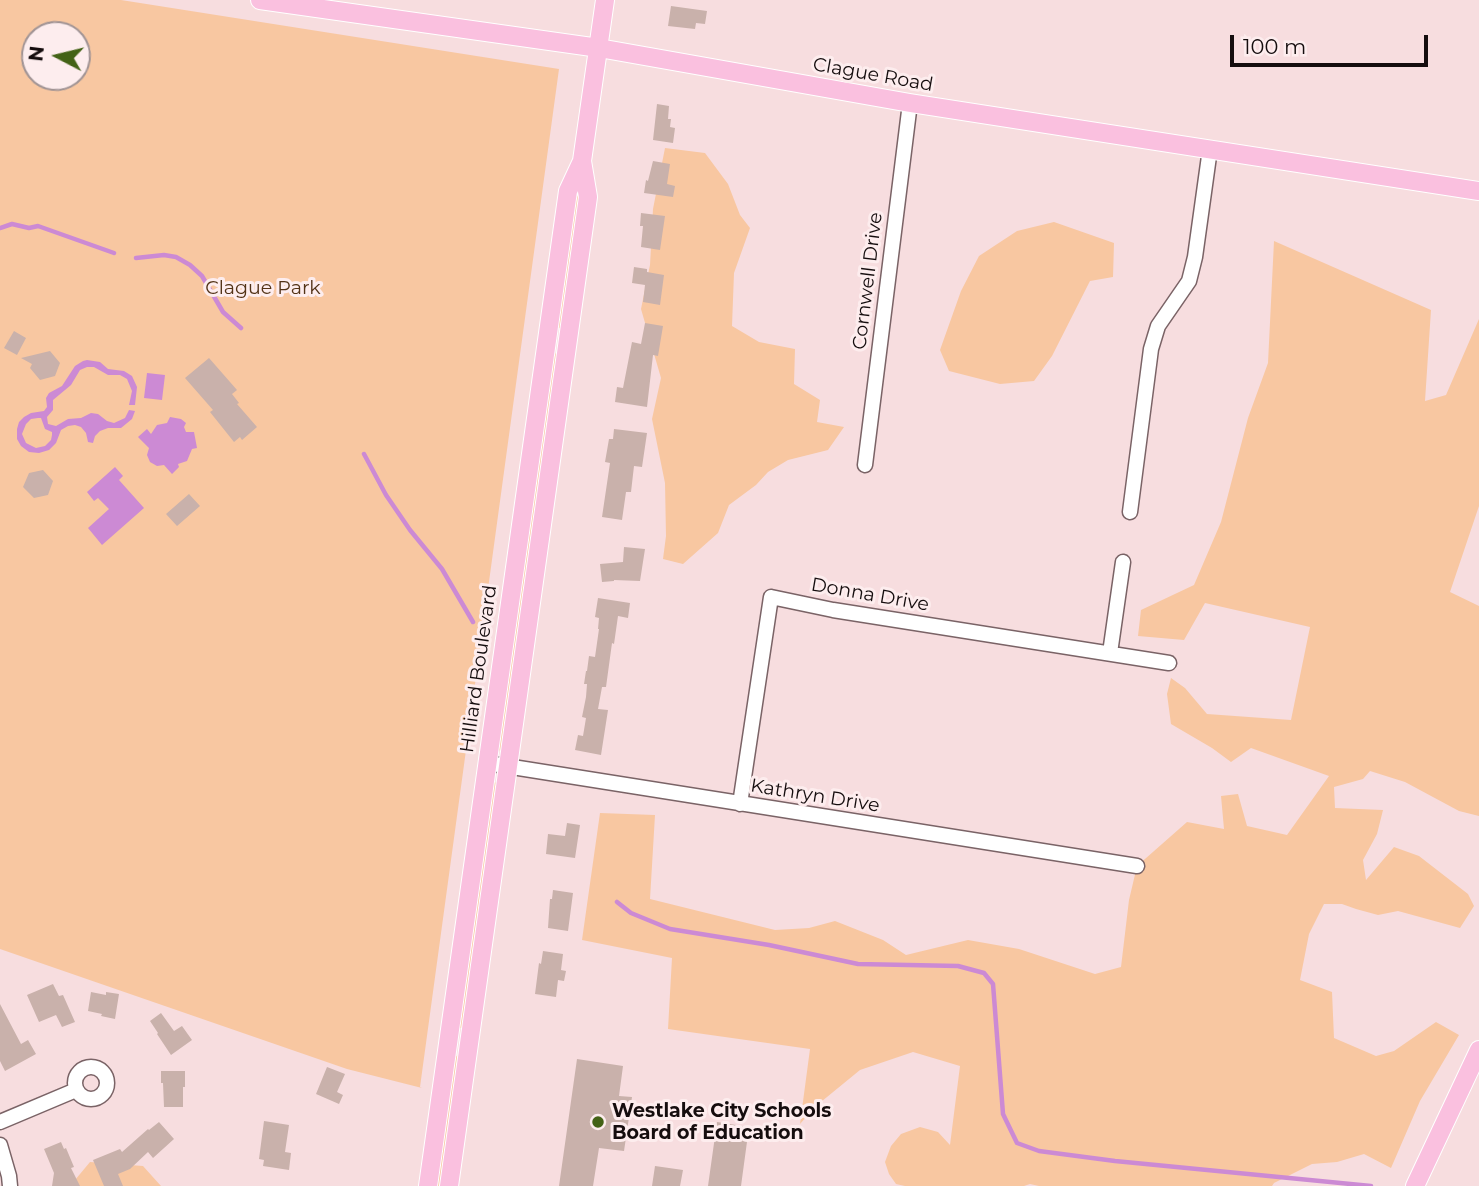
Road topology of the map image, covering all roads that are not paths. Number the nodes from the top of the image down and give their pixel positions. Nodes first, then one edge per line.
1 (260, 0) edge
2 (605, 0) edge
3 (599, 48) junction
4 (910, 103) junction
5 (1210, 149) junction
6 (582, 161) junction
7 (1479, 191) edge
8 (865, 465) dead end
9 (1130, 512) dead end
10 (1123, 562) dead end
11 (1110, 653) junction
12 (1169, 663) dead end
13 (487, 763) junction
14 (508, 766) junction
15 (740, 804) junction
16 (1137, 866) dead end
17 (1479, 1050) edge
18 (76, 1090) dead end
19 (0, 1122) edge
20 (0, 1145) edge
21 (10, 1186) edge
22 (428, 1186) edge
23 (449, 1186) edge
24 (1415, 1186) edge

1 - 3 main road, Clague Road
2 - 3 main road, Hilliard Boulevard
3 - 4 main road, Clague Road
3 - 6 main road, Hilliard Boulevard
4 - 5 main road, Clague Road
4 - 8 street, Cornwell Drive
5 - 7 main road, Clague Road
5 - 9 street
6 - 13 main road, Hilliard Boulevard
6 - 14 main road, Hilliard Boulevard
10 - 11 street
11 - 12 street, Donna Drive
11 - 15 street, Donna Drive
13 - 14 street, Kathryn Drive
13 - 22 main road, Hilliard Boulevard
14 - 15 street, Kathryn Drive
14 - 23 main road, Hilliard Boulevard
15 - 16 street, Kathryn Drive
17 - 24 main road
18 - 19 street
20 - 21 street

